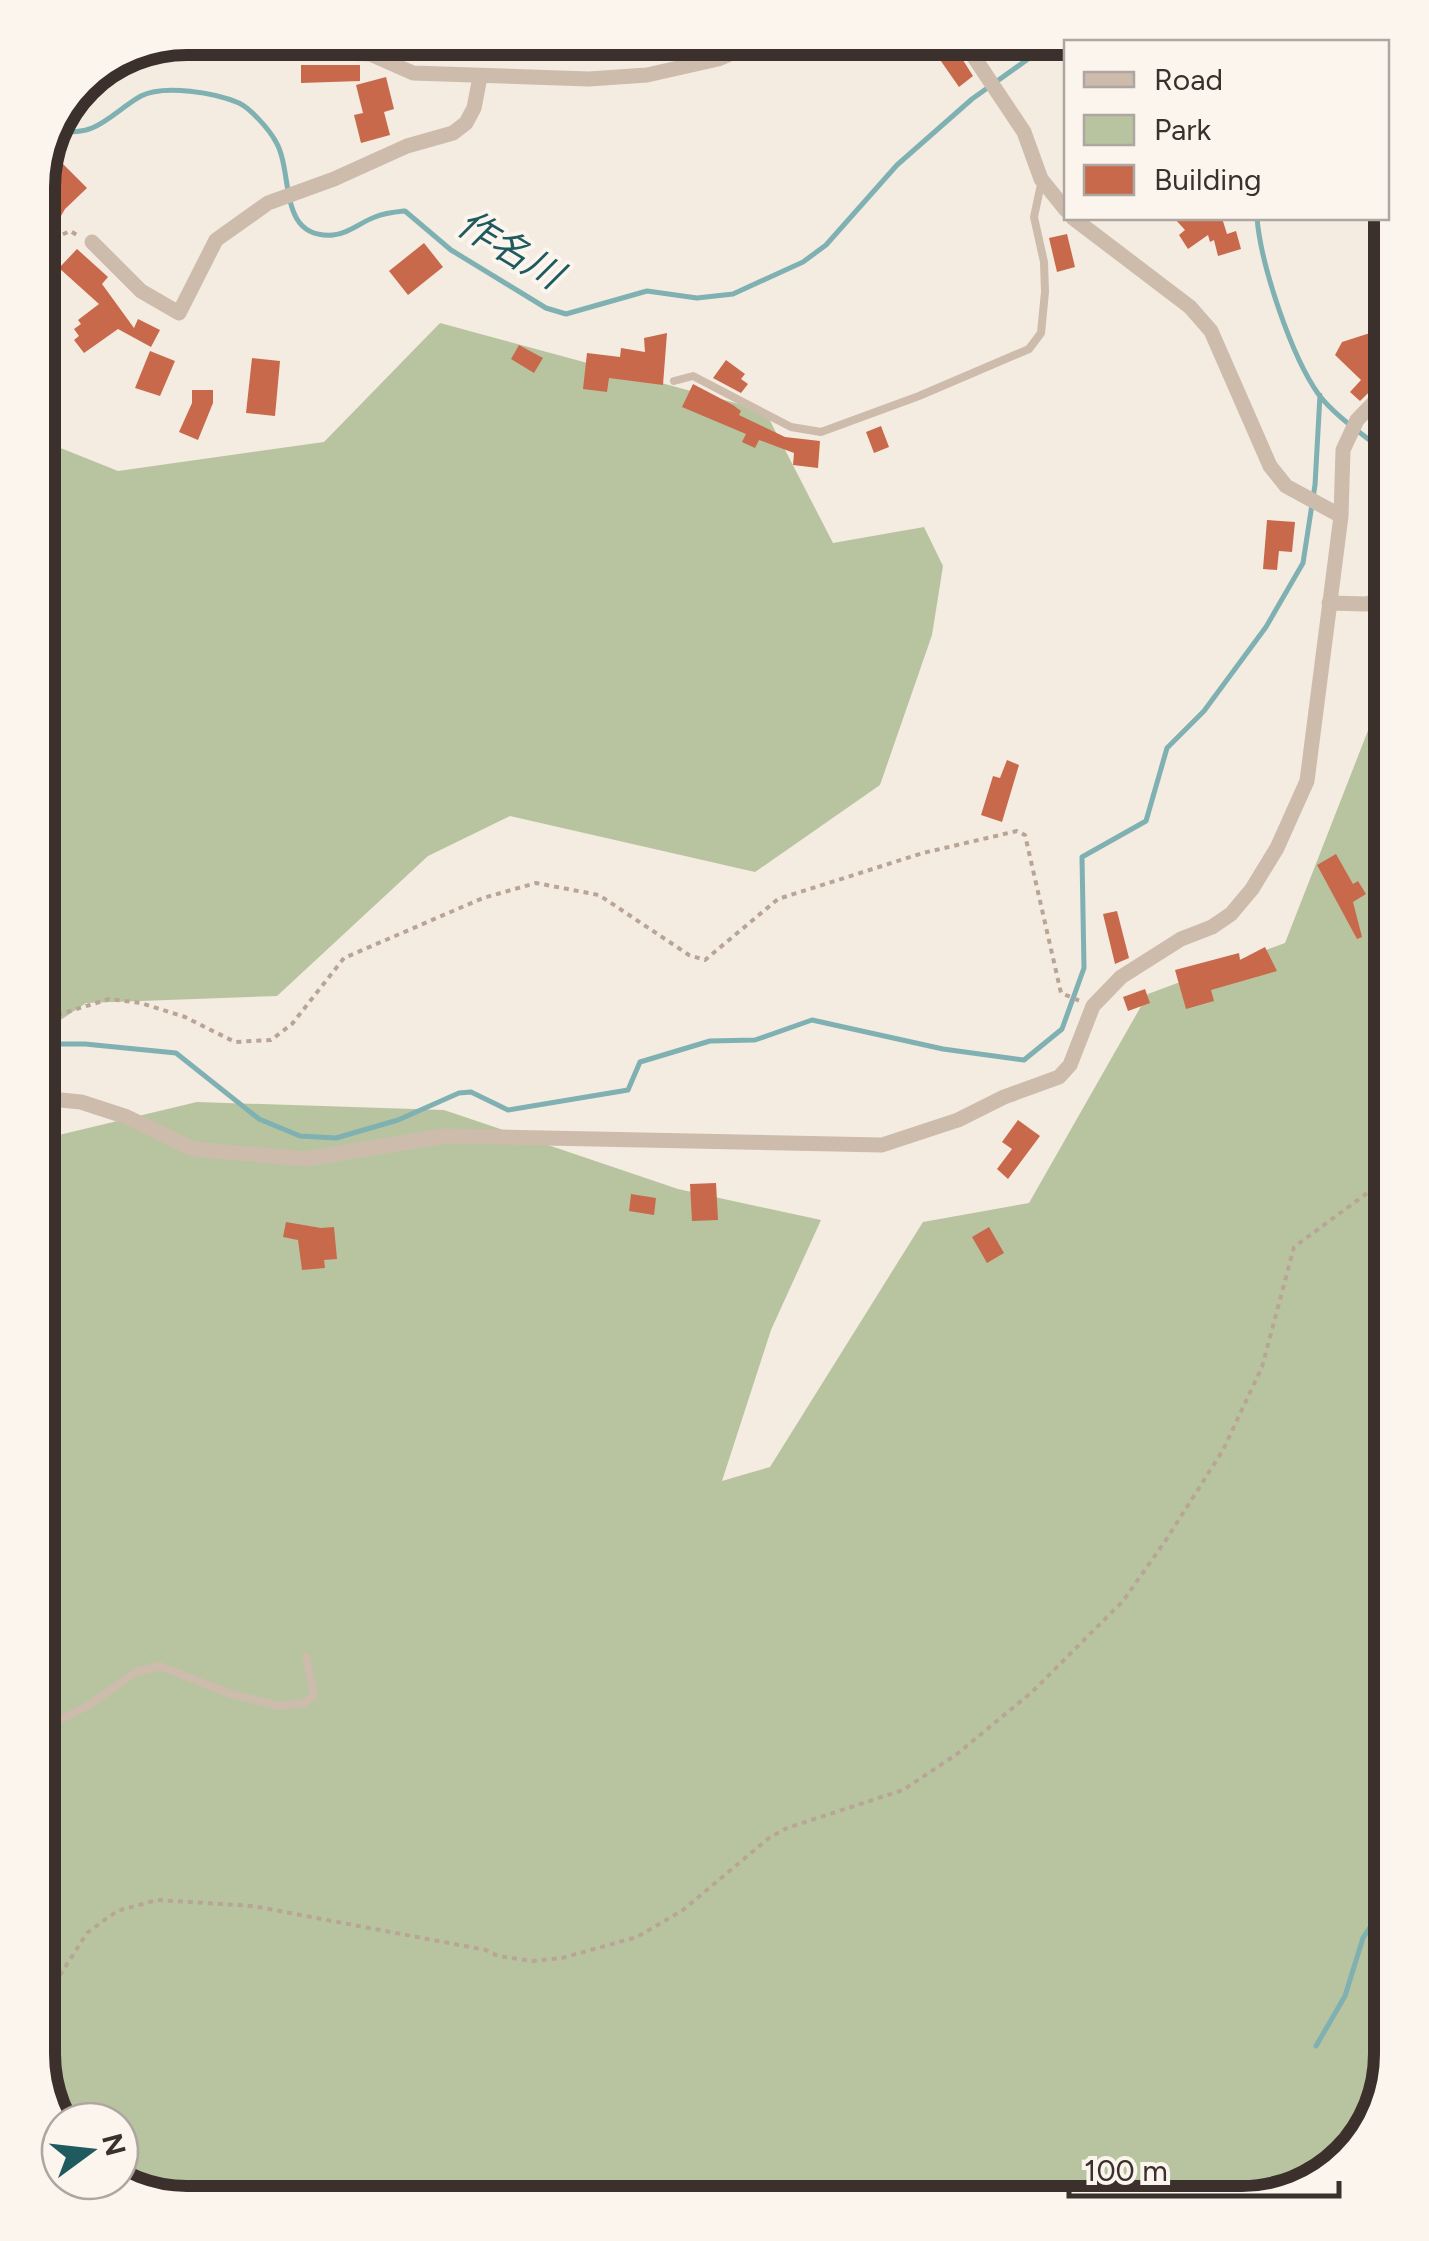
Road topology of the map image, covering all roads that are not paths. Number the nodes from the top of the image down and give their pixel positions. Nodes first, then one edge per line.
1 (372, 55) edge
2 (727, 55) edge
3 (973, 55) edge
4 (480, 76) junction
5 (1042, 179) junction
6 (1064, 207) edge
7 (1076, 220) edge
8 (92, 242) road end
9 (674, 381) dead end
10 (1374, 403) edge
11 (1340, 516) junction
12 (1374, 602) edge
13 (1329, 603) junction
14 (55, 1099) edge
15 (306, 1657) dead end
16 (55, 1722) edge

1 - 4 street
2 - 4 street
3 - 5 street
4 - 8 street
5 - 6 street
5 - 9 lane
7 - 11 street
10 - 11 street
11 - 13 street
12 - 13 street
13 - 14 street
15 - 16 lane

